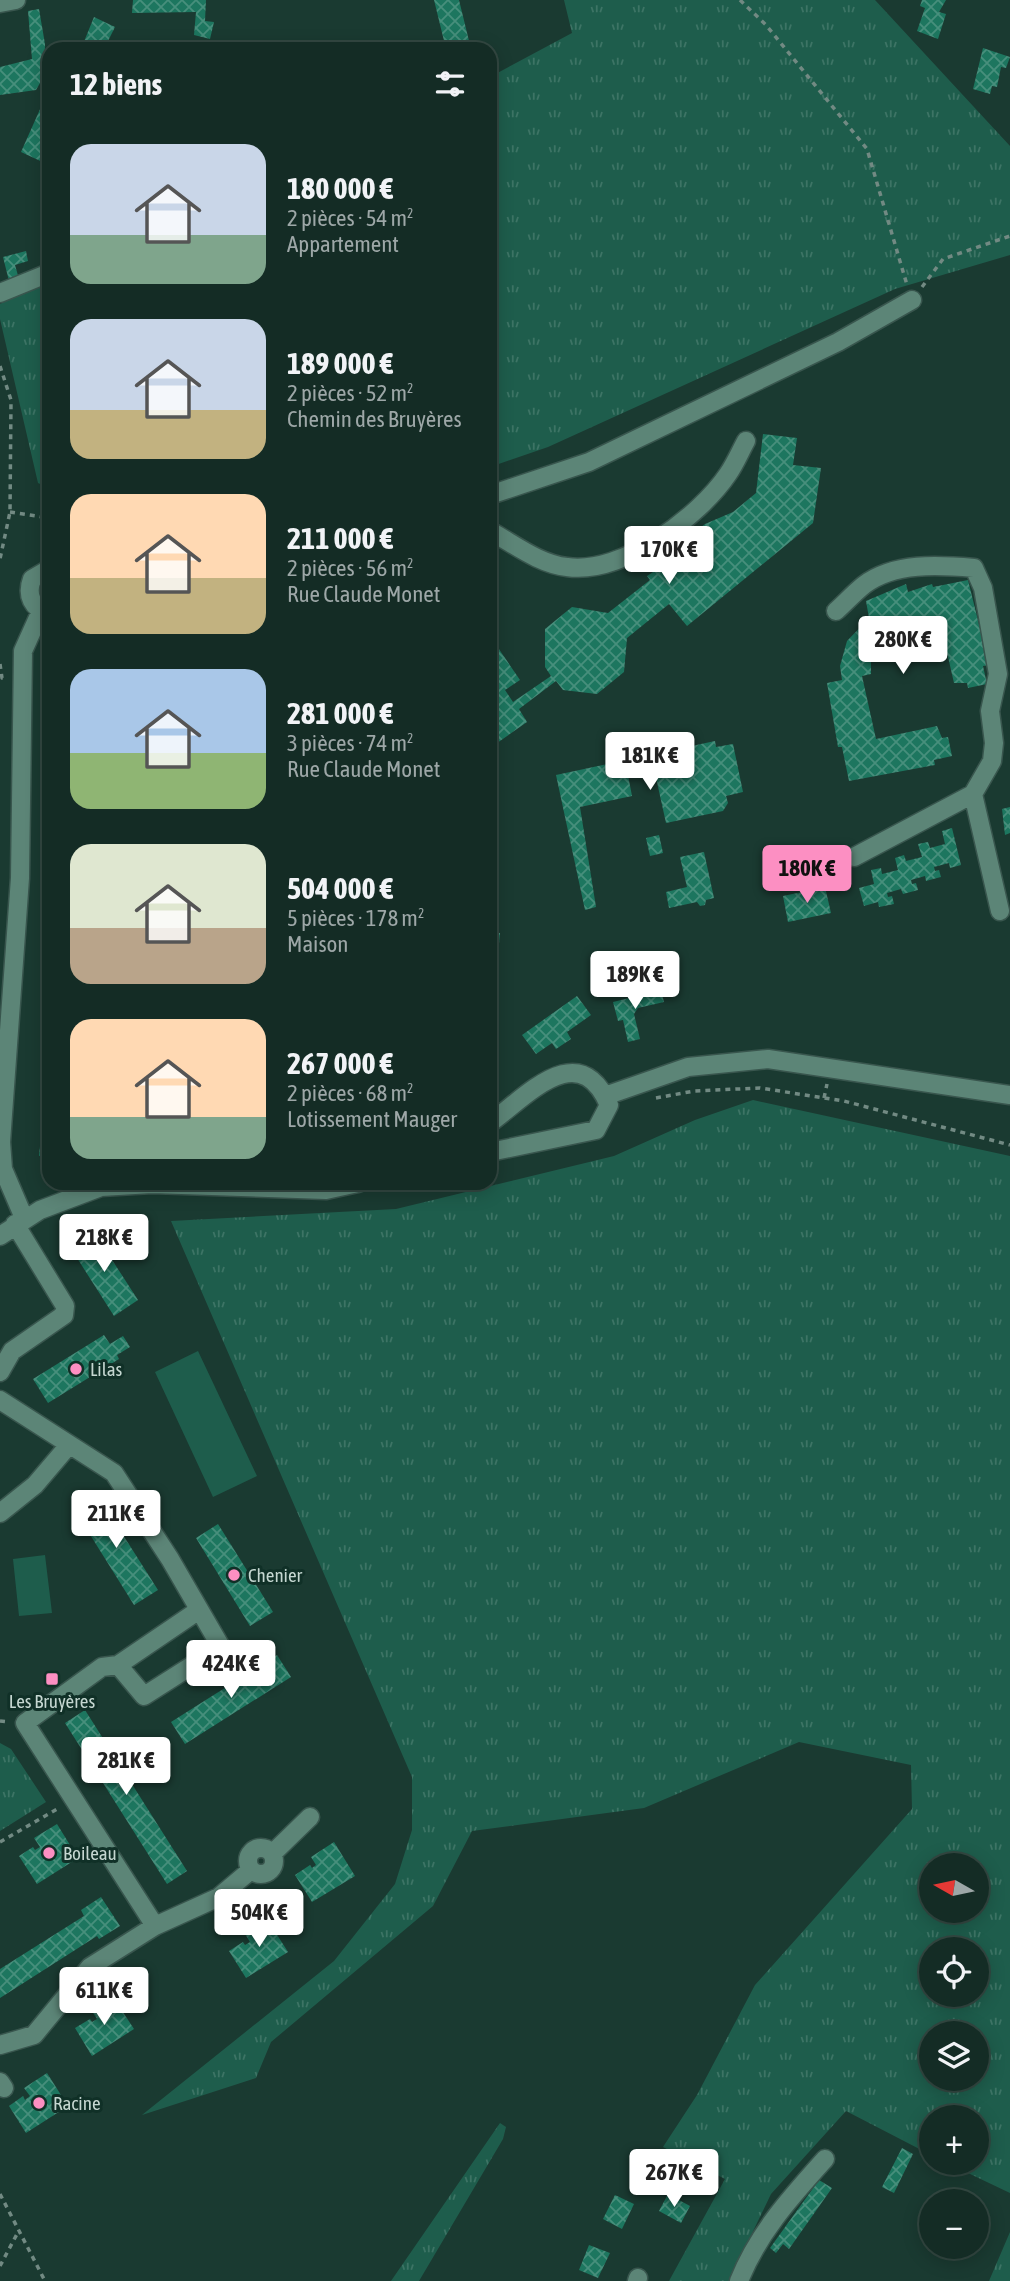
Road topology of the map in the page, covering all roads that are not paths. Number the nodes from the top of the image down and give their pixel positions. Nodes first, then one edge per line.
1 (16, 0) edge
2 (0, 3) edge
3 (42, 276) edge
4 (0, 293) edge
5 (912, 300) road end
6 (746, 441) dead end
7 (497, 493) edge
8 (497, 535) edge
9 (42, 572) edge
10 (42, 610) edge
11 (836, 611) dead end
12 (42, 617) edge
13 (973, 794) junction
14 (854, 857) dead end
15 (1000, 911) dead end
16 (1010, 1095) edge
17 (605, 1096) junction
18 (497, 1118) edge
19 (497, 1151) edge
20 (94, 1190) edge
21 (20, 1221) junction
22 (0, 1236) edge
23 (0, 1372) edge
24 (0, 1400) edge
25 (69, 1445) junction
26 (0, 1513) edge
27 (200, 1610) junction
28 (118, 1665) junction
29 (310, 1817) dead end
30 (155, 1926) junction
31 (0, 2045) edge
32 (824, 2159) dead end
33 (739, 2281) edge

1 - 2 street
3 - 4 street
5 - 7 street
6 - 8 street
9 - 10 street
11 - 13 street
12 - 21 street
13 - 14 street
13 - 15 street
16 - 17 street
17 - 18 street
17 - 19 street
20 - 21 street
21 - 22 street
21 - 23 street
24 - 25 street
25 - 26 street
25 - 27 street
27 - 28 street
27 - 28 street
28 - 30 street
29 - 30 street
30 - 31 street
32 - 33 street

